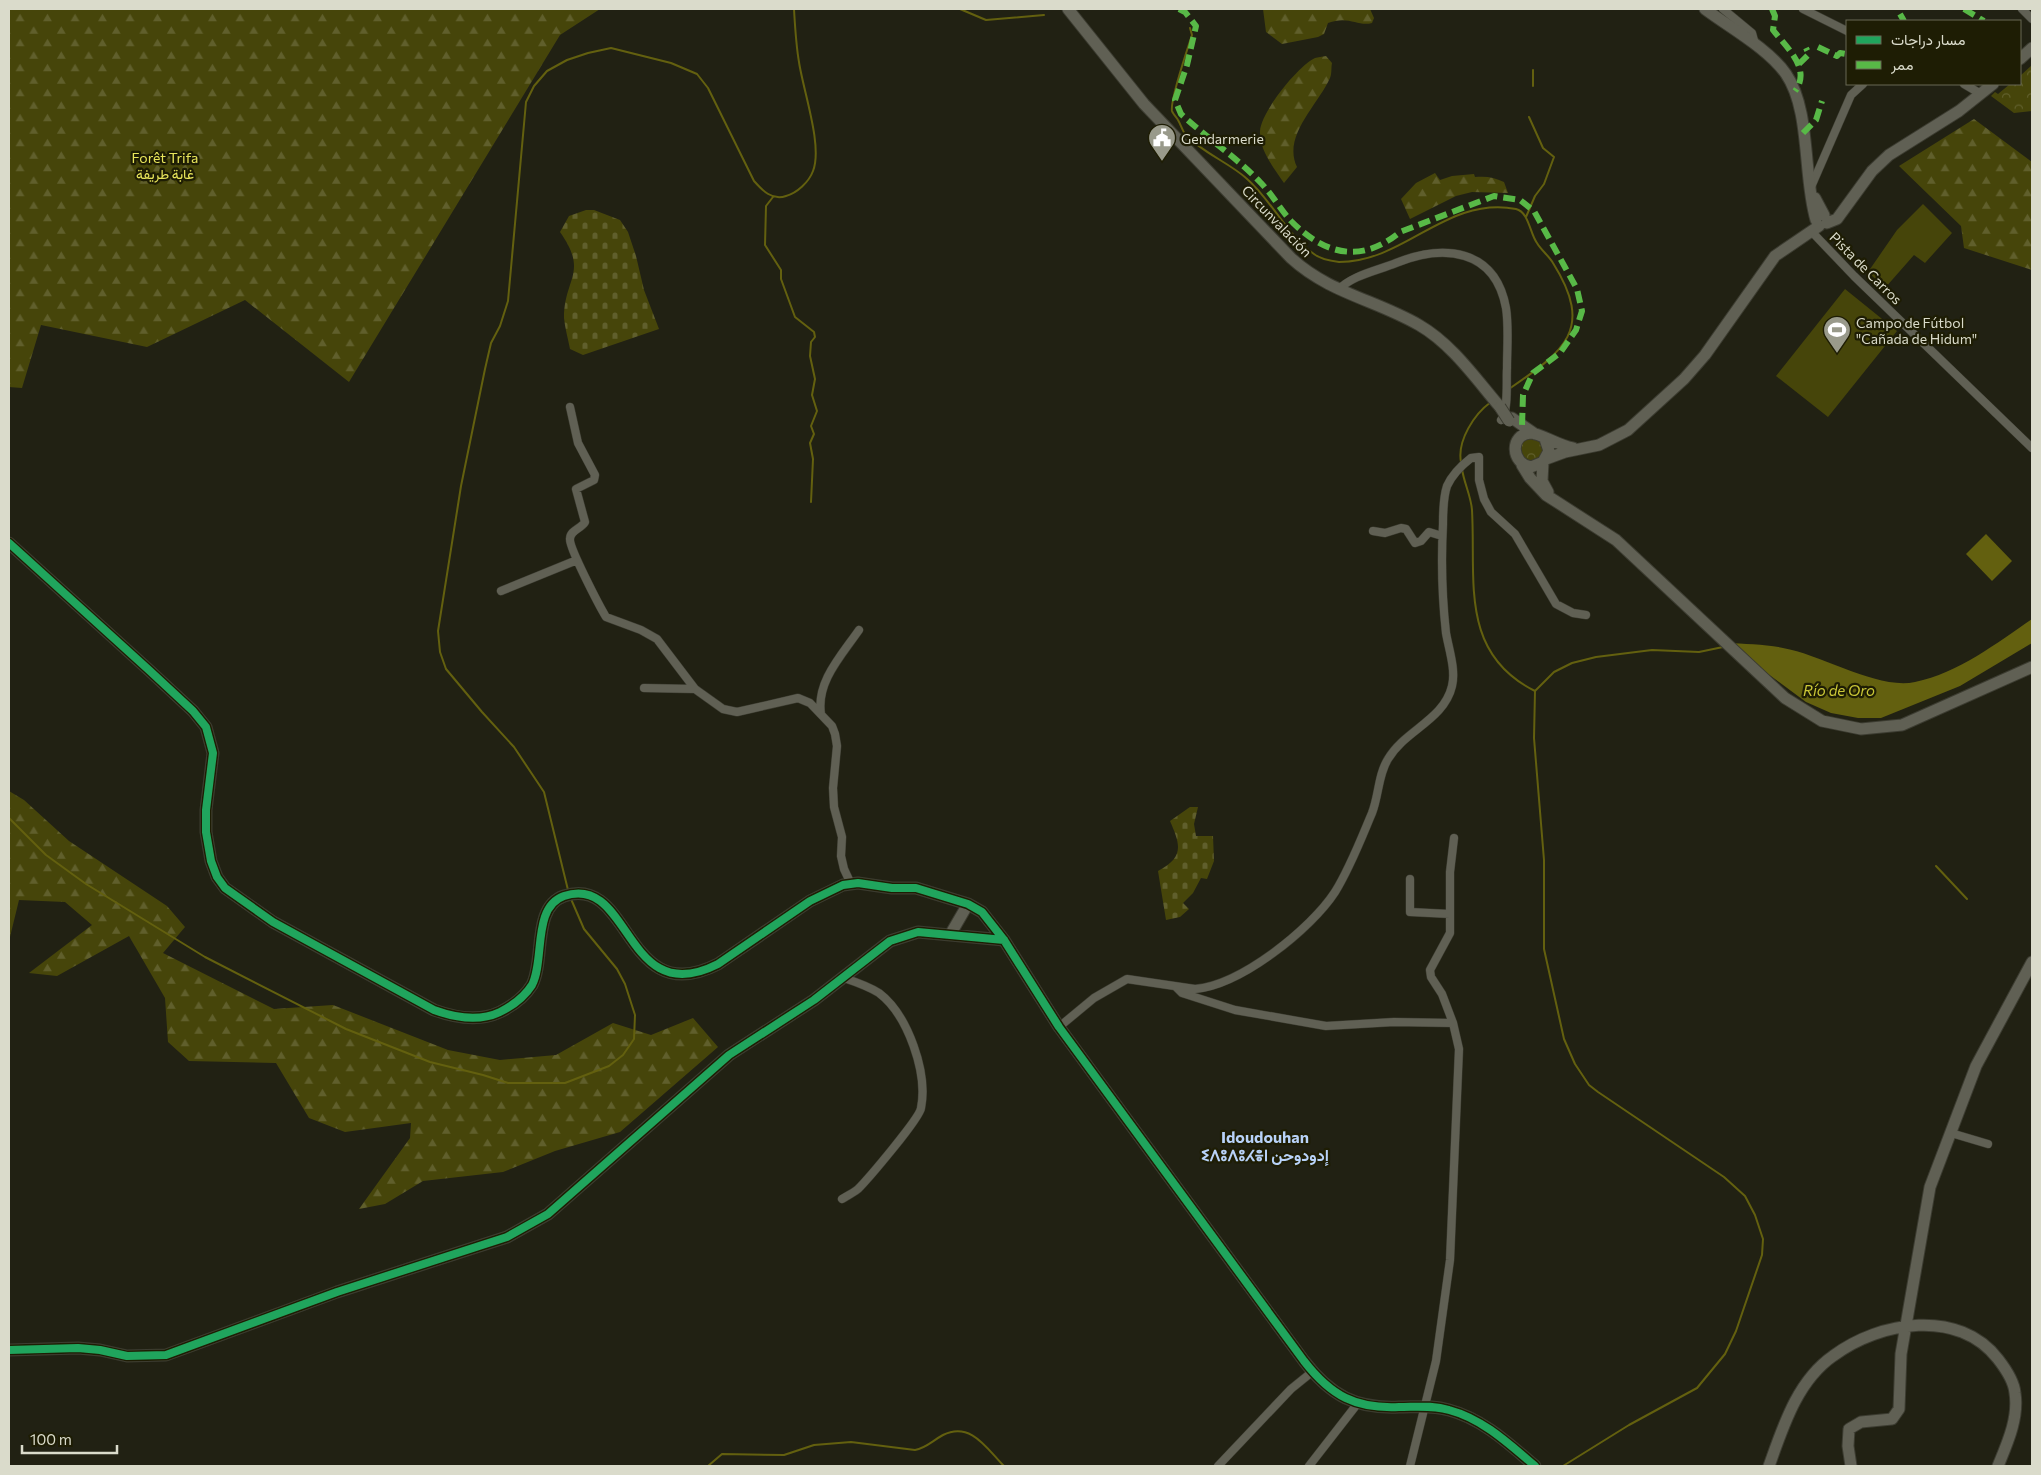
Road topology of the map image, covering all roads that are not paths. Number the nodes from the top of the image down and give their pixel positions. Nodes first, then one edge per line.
1 (1068, 9) edge
2 (1705, 9) edge
3 (1723, 9) edge
4 (1803, 9) edge
5 (2022, 9) edge
6 (2032, 19) edge
7 (1846, 30) edge
8 (1755, 46) junction
9 (2032, 48) edge
10 (2021, 58) edge
11 (1862, 85) edge
12 (1969, 85) edge
13 (1985, 88) edge
14 (1811, 190) junction
15 (1820, 222) junction
16 (1338, 290) junction
17 (570, 407) dead end
18 (1507, 420) junction
19 (1540, 436) junction
20 (1516, 443) junction
21 (2032, 448) edge
22 (1577, 449) junction
23 (1545, 461) junction
24 (1522, 465) junction
25 (1560, 504) junction
26 (1373, 531) dead end
27 (1442, 536) junction
28 (9, 543) edge
29 (577, 560) junction
30 (501, 591) dead end
31 (1586, 615) dead end
32 (859, 630) dead end
33 (2032, 667) edge
34 (644, 688) dead end
35 (695, 689) junction
36 (821, 714) junction
37 (1454, 838) dead end
38 (1410, 879) dead end
39 (851, 884) junction
40 (968, 904) junction
41 (1450, 914) junction
42 (950, 935) junction
43 (1004, 940) junction
44 (2032, 962) edge
45 (844, 978) junction
46 (1176, 987) junction
47 (1453, 1024) junction
48 (1059, 1027) junction
49 (1951, 1132) junction
50 (1988, 1144) dead end
51 (842, 1199) dead end
52 (1905, 1327) junction
53 (9, 1350) edge
54 (1312, 1372) junction
55 (1358, 1403) junction
56 (1427, 1406) junction
57 (1218, 1466) edge
58 (1309, 1466) edge
59 (1410, 1466) edge
60 (1535, 1466) edge
61 (1769, 1466) edge
62 (1851, 1466) edge
63 (1998, 1466) edge

1 - 16 street, Circunvalación
2 - 8 street
3 - 8 street
4 - 7 street
5 - 6 street
8 - 14 street
9 - 10 street
11 - 14 street
12 - 13 street
13 - 15 street
14 - 15 street
15 - 21 street, Pista de Carros
15 - 22 street
16 - 18 street, Circunvalación, bridge
16 - 18 street
17 - 29 street
18 - 19 street
18 - 20 street
19 - 20 street
19 - 22 street
19 - 23 street
20 - 24 street
22 - 23 street
23 - 24 street
23 - 25 street
24 - 25 street
25 - 33 street
26 - 27 street
27 - 31 street
27 - 46 street
28 - 39 street
29 - 30 street
29 - 35 street
32 - 36 street
34 - 35 street
35 - 36 street
36 - 39 street
37 - 41 street
38 - 41 street
39 - 40 street
40 - 42 street
40 - 43 street
41 - 47 street
42 - 43 street
42 - 45 street
43 - 48 street
44 - 49 street
45 - 51 street
45 - 53 street
46 - 47 street
46 - 48 street
47 - 56 street
48 - 54 street
49 - 50 street
49 - 52 street
52 - 61 street
52 - 62 street
52 - 63 street
54 - 55 street
54 - 57 street
55 - 56 street
55 - 58 street
56 - 59 street
56 - 60 street

